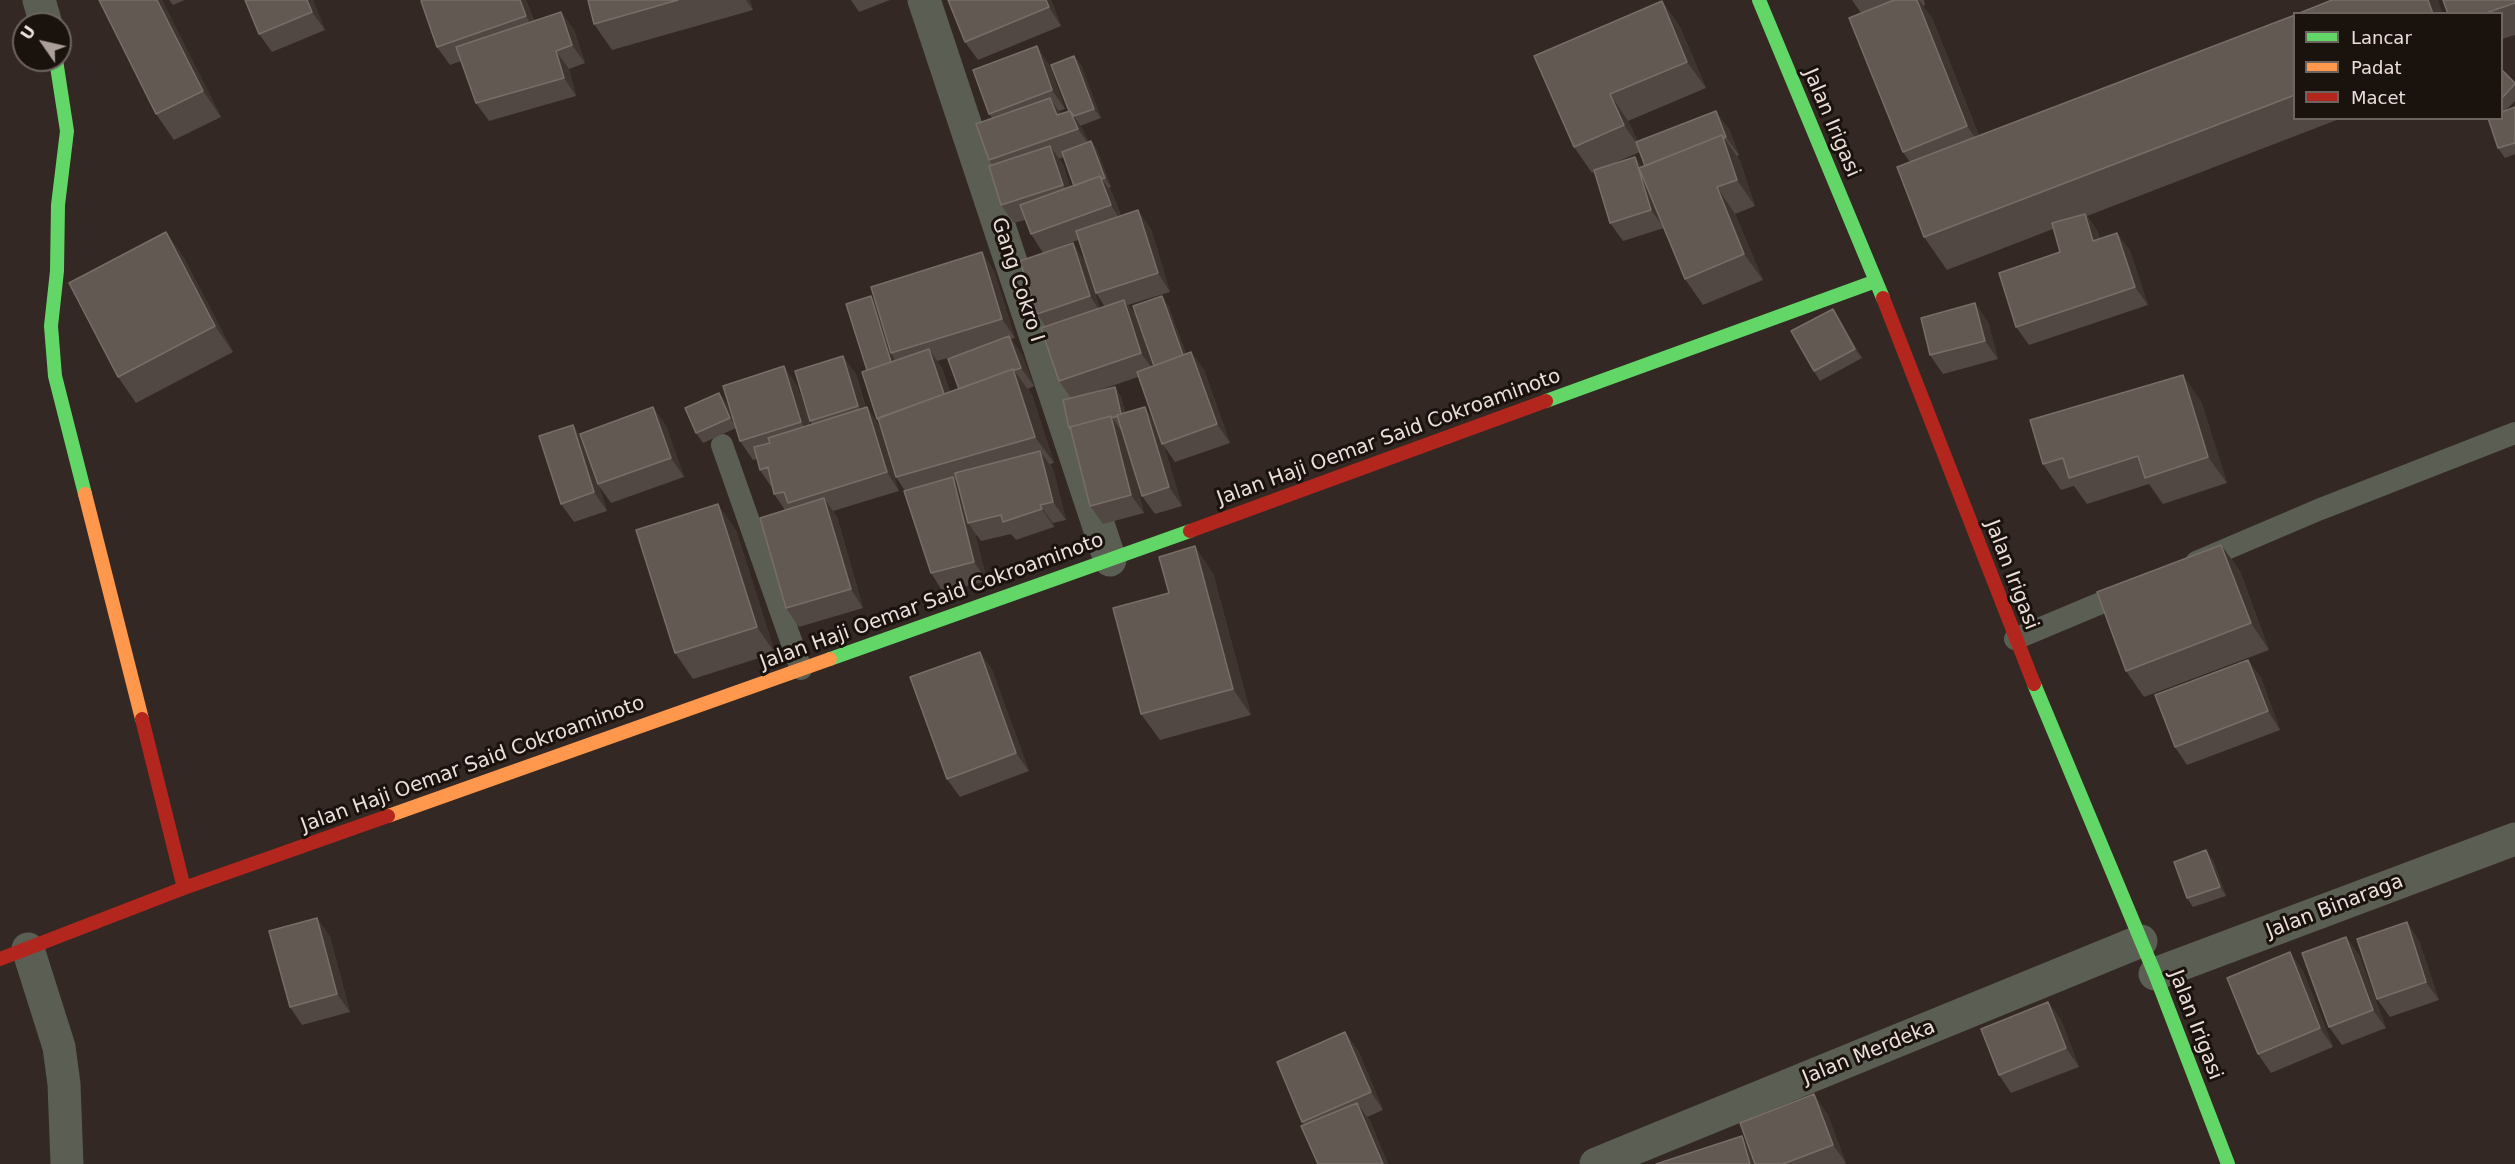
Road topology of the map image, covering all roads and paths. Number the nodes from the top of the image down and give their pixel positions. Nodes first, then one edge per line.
1 (924, 0) edge
2 (1759, 0) edge
3 (58, 72) edge
4 (1876, 281) junction
5 (2515, 433) edge
6 (722, 445) dead end
7 (1110, 560) junction
8 (2178, 570) edge
9 (2145, 584) edge
10 (2016, 639) junction
11 (801, 669) junction
12 (2515, 840) edge
13 (184, 888) junction
14 (2141, 941) junction
15 (14, 954) edge
16 (2155, 974) junction
17 (67, 1164) edge
18 (1596, 1164) edge
19 (2228, 1164) edge

1 - 7 street, Gang Cokro I
2 - 4 street, Jalan Irigasi
3 - 13 street
4 - 7 street, Jalan Haji Oemar Said Cokroaminoto
4 - 10 street, Jalan Irigasi
5 - 8 lane
6 - 11 lane
7 - 11 street, Jalan Haji Oemar Said Cokroaminoto
9 - 10 lane
10 - 14 street, Jalan Irigasi
11 - 13 street, Jalan Haji Oemar Said Cokroaminoto
12 - 16 street, Jalan Binaraga
13 - 15 street, Jalan Haji Oemar Said Cokroaminoto
14 - 16 street, Jalan Irigasi
14 - 18 street, Jalan Merdeka
15 - 17 street
16 - 19 street, Jalan Irigasi

